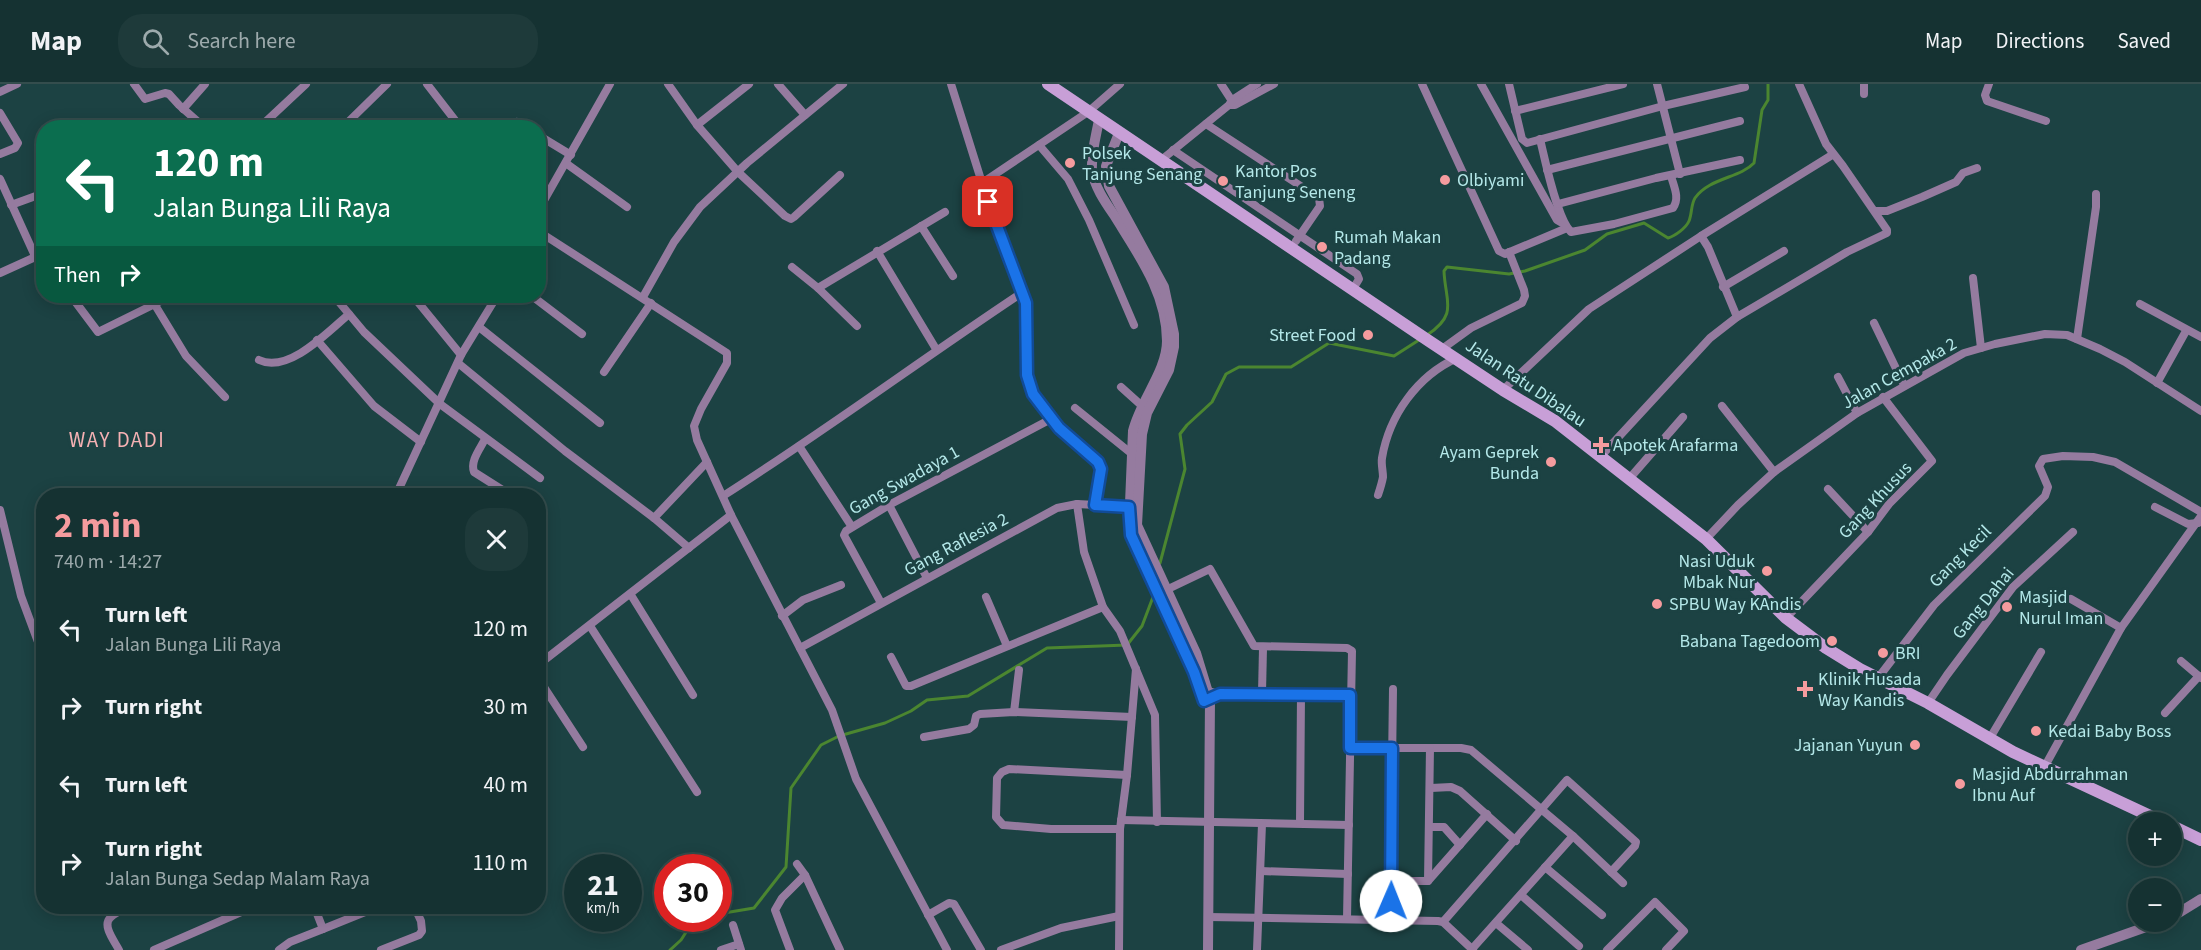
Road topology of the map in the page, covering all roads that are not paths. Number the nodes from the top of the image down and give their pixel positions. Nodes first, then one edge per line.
1 (17, 84) edge
2 (134, 84) edge
3 (205, 84) edge
4 (306, 84) edge
5 (387, 84) edge
6 (427, 84) edge
7 (610, 84) edge
8 (668, 84) edge
9 (749, 84) edge
10 (778, 84) edge
11 (843, 84) edge
12 (951, 84) edge
13 (1048, 84) edge
14 (1120, 84) edge
15 (1221, 84) edge
16 (1257, 84) edge
17 (1274, 84) edge
18 (1422, 84) edge
19 (1481, 84) edge
20 (1509, 84) edge
21 (1623, 84) edge
22 (1657, 84) edge
23 (1799, 84) edge
24 (1864, 84) edge
25 (1989, 84) edge
26 (1745, 87) dead end
27 (0, 92) edge
28 (1864, 94) dead end
29 (1232, 103) junction
30 (1663, 106) junction
31 (183, 109) junction
32 (1515, 111) junction
33 (1088, 112) junction
34 (0, 113) edge
35 (805, 115) junction
36 (196, 120) edge
37 (268, 120) edge
38 (350, 120) edge
39 (455, 120) edge
40 (1099, 120) junction
41 (2046, 121) dead end
42 (1740, 122) dead end
43 (1206, 124) junction
44 (698, 125) junction
45 (1506, 130) junction
46 (1520, 131) junction
47 (1119, 133) junction
48 (1540, 139) junction
49 (1672, 140) junction
50 (546, 141) edge
51 (1039, 145) junction
52 (1173, 150) junction
53 (0, 154) edge
54 (1832, 155) junction
55 (569, 160) junction
56 (1740, 160) dead end
57 (1160, 161) junction
58 (1977, 168) dead end
59 (1547, 170) junction
60 (738, 172) junction
61 (1680, 174) junction
62 (840, 175) dead end
63 (1671, 176) junction
64 (0, 179) edge
65 (982, 183) junction
66 (2096, 194) dead end
67 (36, 196) edge
68 (546, 198) edge
69 (1558, 204) junction
70 (11, 205) junction
71 (627, 207) dead end
72 (1875, 211) junction
73 (945, 212) dead end
74 (921, 226) junction
75 (1566, 226) junction
76 (546, 236) edge
77 (1701, 236) junction
78 (1295, 242) junction
79 (36, 247) edge
80 (877, 251) junction
81 (1784, 251) dead end
82 (1509, 252) junction
83 (36, 257) edge
84 (792, 267) dead end
85 (0, 273) edge
86 (953, 276) dead end
87 (1973, 278) dead end
88 (1723, 287) junction
89 (818, 288) junction
90 (1023, 292) junction
91 (643, 297) junction
92 (76, 303) edge
93 (159, 303) edge
94 (340, 303) edge
95 (418, 303) edge
96 (493, 303) edge
97 (541, 303) edge
98 (651, 303) junction
99 (2140, 304) dead end
100 (155, 305) junction
101 (349, 314) junction
102 (1737, 317) junction
103 (1874, 323) dead end
104 (1134, 325) dead end
105 (857, 326) dead end
106 (479, 327) junction
107 (2186, 331) junction
108 (582, 334) dead end
109 (2201, 337) edge
110 (2077, 339) junction
111 (317, 340) junction
112 (1981, 348) junction
113 (936, 349) junction
114 (1442, 349) junction
115 (1456, 358) junction
116 (460, 359) junction
117 (259, 360) dead end
118 (604, 372) dead end
119 (1838, 377) dead end
120 (2157, 383) junction
121 (1904, 385) junction
122 (1121, 387) dead end
123 (1503, 390) junction
124 (225, 397) dead end
125 (1883, 397) junction
126 (440, 404) junction
127 (1142, 405) junction
128 (1722, 406) dead end
129 (1075, 408) dead end
130 (2201, 411) edge
131 (1857, 413) junction
132 (1683, 417) dead end
133 (1051, 419) junction
134 (600, 423) dead end
135 (485, 439) junction
136 (422, 442) junction
137 (799, 446) junction
138 (1131, 454) junction
139 (1601, 456) junction
140 (707, 462) junction
141 (1774, 472) junction
142 (540, 478) dead end
143 (1629, 479) junction
144 (399, 488) edge
145 (499, 488) edge
146 (1828, 489) dead end
147 (1378, 495) dead end
148 (723, 496) junction
149 (1077, 504) junction
150 (889, 505) junction
151 (1095, 505) junction
152 (1133, 507) junction
153 (2155, 507) dead end
154 (0, 510) edge
155 (2201, 512) edge
156 (731, 515) junction
157 (654, 518) junction
158 (2200, 521) edge
159 (852, 527) junction
160 (1868, 532) junction
161 (2073, 532) dead end
162 (1706, 539) junction
163 (689, 548) junction
164 (927, 578) junction
165 (841, 585) dead end
166 (1162, 589) junction
167 (630, 595) junction
168 (986, 597) dead end
169 (2071, 599) dead end
170 (881, 603) junction
171 (1103, 607) junction
172 (782, 616) junction
173 (1786, 618) junction
174 (590, 626) junction
175 (2121, 628) junction
176 (36, 631) edge
177 (1007, 646) junction
178 (800, 648) junction
179 (1263, 648) junction
180 (2041, 651) dead end
181 (891, 657) dead end
182 (546, 659) edge
183 (2181, 661) dead end
184 (1136, 666) junction
185 (1019, 670) dead end
186 (2200, 677) edge
187 (1878, 678) junction
188 (546, 690) edge
189 (1393, 690) dead end
190 (1262, 693) junction
191 (1301, 694) junction
192 (693, 695) dead end
193 (1350, 695) junction
194 (1209, 697) junction
195 (1928, 703) junction
196 (1014, 712) junction
197 (2165, 713) dead end
198 (1132, 717) junction
199 (924, 737) dead end
200 (1990, 738) junction
201 (583, 747) dead end
202 (1350, 748) junction
203 (1392, 748) junction
204 (1430, 748) junction
205 (2045, 766) junction
206 (1127, 775) junction
207 (1431, 788) junction
208 (697, 792) dead end
209 (1541, 809) junction
210 (2142, 812) edge
211 (1487, 814) junction
212 (1157, 822) junction
213 (1300, 822) junction
214 (1209, 823) junction
215 (1121, 824) junction
216 (1262, 824) junction
217 (1349, 825) junction
218 (1430, 826) junction
219 (2182, 831) edge
220 (1572, 836) junction
221 (2201, 840) edge
222 (1516, 841) junction
223 (1460, 845) junction
224 (796, 864) dead end
225 (1545, 867) junction
226 (1261, 871) junction
227 (1611, 872) junction
228 (1348, 874) junction
229 (805, 875) junction
230 (1391, 881) junction
231 (1428, 882) junction
232 (1623, 883) dead end
233 (1521, 895) junction
234 (2201, 899) edge
235 (2182, 911) edge
236 (115, 914) edge
237 (237, 914) edge
238 (317, 914) edge
239 (360, 914) edge
240 (418, 914) edge
241 (928, 915) junction
242 (1602, 915) dead end
243 (1119, 916) junction
244 (1208, 917) junction
245 (1258, 918) junction
246 (1347, 919) junction
247 (1390, 921) junction
248 (1443, 922) junction
249 (1496, 923) junction
250 (733, 925) dead end
251 (323, 929) junction
252 (2132, 932) edge
253 (1579, 946) dead end
254 (740, 947) edge
255 (119, 950) edge
256 (154, 950) edge
257 (279, 950) edge
258 (381, 950) edge
259 (721, 950) edge
260 (790, 950) edge
261 (840, 950) edge
262 (947, 950) edge
263 (981, 950) edge
264 (1001, 950) edge
265 (1119, 950) edge
266 (1208, 950) edge
267 (1257, 950) edge
268 (1473, 950) edge
269 (1528, 950) edge
270 (1607, 950) edge
271 (1666, 950) edge
272 (2080, 950) edge

1 - 27 street
2 - 31 street
3 - 31 street
4 - 37 street
5 - 38 street
6 - 39 street
7 - 55 street
8 - 44 street
9 - 44 street
10 - 35 street
11 - 35 street
12 - 65 street
13 - 33 main road, Jalan Ratu Dibalau
14 - 33 street
15 - 29 street
16 - 29 street
17 - 29 street
18 - 82 street
19 - 45 street
20 - 32 street
21 - 32 street
22 - 30 street
23 - 54 street
24 - 28 street
25 - 41 street
26 - 30 street
29 - 43 street
30 - 48 street
30 - 49 street
31 - 36 street
32 - 46 street
33 - 40 main road, Jalan Ratu Dibalau
33 - 51 street
34 - 53 street
35 - 60 street
40 - 47 main road, Jalan Ratu Dibalau
40 - 127 street
42 - 49 street
43 - 52 street
43 - 78 street
44 - 60 street
45 - 46 street
45 - 75 street
46 - 48 street
47 - 57 main road, Jalan Ratu Dibalau
47 - 152 street
48 - 59 street
49 - 59 street
49 - 61 street
50 - 55 street
51 - 65 street
51 - 104 street
52 - 57 street
52 - 78 street
54 - 72 street
54 - 77 street
55 - 68 street
55 - 71 street
56 - 61 street
57 - 78 main road, Jalan Ratu Dibalau
58 - 72 street
59 - 69 street
60 - 62 street
60 - 91 street
61 - 63 street
63 - 69 street
63 - 75 street
64 - 70 street
65 - 90 street
66 - 110 street
67 - 70 street
69 - 75 street
70 - 79 street
72 - 102 street
73 - 74 street
74 - 80 street
74 - 86 street
75 - 82 street
76 - 91 street
77 - 88 street
77 - 123 street
78 - 114 main road, Jalan Ratu Dibalau
80 - 89 street
80 - 113 street
81 - 88 street
82 - 114 street
83 - 85 street
84 - 89 street
87 - 112 street
88 - 102 street
89 - 105 street
90 - 113 street
90 - 133 street
91 - 98 street
92 - 100 street
93 - 100 street
94 - 101 street
95 - 116 street
96 - 106 street
97 - 108 street
98 - 118 street
98 - 140 street
99 - 107 street
100 - 124 street
101 - 111 street
101 - 126 street
102 - 139 street
103 - 121 street
106 - 116 street
106 - 134 street
107 - 109 street
107 - 120 street
110 - 112 street, Jalan Cempaka 2
110 - 120 street, Jalan Cempaka 2
111 - 117 street
111 - 136 street
112 - 121 street, Jalan Cempaka 2
113 - 137 street
114 - 115 main road, Jalan Ratu Dibalau
115 - 123 main road, Jalan Ratu Dibalau
115 - 147 street
116 - 126 street
116 - 157 street
119 - 131 street
120 - 130 street, Jalan Cempaka 2
121 - 125 street, Jalan Cempaka 2
122 - 127 street
123 - 139 main road, Jalan Ratu Dibalau
125 - 131 street, Jalan Cempaka 2
125 - 160 street, Gang Khusus
126 - 135 street
126 - 136 street
127 - 138 street
128 - 141 street
129 - 138 street
131 - 141 street, Jalan Cempaka 2
132 - 143 street
133 - 150 street, Gang Swadaya 1
133 - 151 street
135 - 142 street
135 - 145 street
136 - 144 street
137 - 148 street
137 - 159 street
138 - 152 street
139 - 143 main road, Jalan Ratu Dibalau
140 - 148 street
140 - 157 street
141 - 162 street, Jalan Cempaka 2
143 - 162 main road, Jalan Ratu Dibalau
146 - 160 street
148 - 156 street
149 - 151 street, Gang Raflesia 2
149 - 164 street, Gang Raflesia 2
149 - 171 street
150 - 159 street, Gang Swadaya 1
150 - 164 street
151 - 152 street, Gang Raflesia 2
152 - 166 street
152 - 166 street
153 - 158 street
154 - 176 street
155 - 187 street, Gang Kecil
156 - 163 street
156 - 172 street
157 - 163 street
158 - 175 street
159 - 170 street, Gang Swadaya 1
160 - 173 street, Gang Khusus
161 - 195 street, Gang Dahai
162 - 173 main road, Jalan Ratu Dibalau
163 - 167 street
164 - 170 street, Gang Raflesia 2
165 - 172 street
166 - 179 street
166 - 194 street
167 - 174 street
167 - 192 street
168 - 177 street
169 - 175 street
170 - 178 street, Gang Raflesia 2
171 - 177 street
171 - 184 street
172 - 178 street
173 - 187 main road, Jalan Ratu Dibalau
174 - 182 street
174 - 208 street
175 - 205 street
177 - 181 street
178 - 241 street
179 - 190 street
179 - 193 street
180 - 200 street
183 - 186 street
184 - 198 street
184 - 212 street
185 - 196 street
186 - 197 street
187 - 195 main road, Jalan Ratu Dibalau
188 - 201 street
189 - 203 street
190 - 191 street
190 - 194 street
191 - 193 street
191 - 213 street
193 - 202 street
194 - 214 street
195 - 200 main road, Jalan Ratu Dibalau
196 - 198 street
196 - 199 street
198 - 206 street
200 - 205 main road, Jalan Ratu Dibalau
202 - 203 street
202 - 217 street
203 - 204 street
203 - 230 street
204 - 207 street
204 - 209 street
205 - 210 main road, Jalan Ratu Dibalau
206 - 215 street
206 - 215 street
207 - 211 street
207 - 218 street
209 - 220 street
209 - 222 street
209 - 227 street
211 - 222 street
211 - 223 street
212 - 214 street
212 - 215 street
213 - 216 street
213 - 217 street
214 - 216 street
214 - 244 street
215 - 243 street
216 - 226 street
217 - 228 street
218 - 223 street
218 - 231 street
219 - 221 main road
220 - 225 street
220 - 227 street
222 - 248 street
223 - 231 street
224 - 229 street
225 - 233 street
225 - 242 street
226 - 228 street
226 - 245 street
227 - 232 street
228 - 246 street
229 - 260 street
229 - 261 street
230 - 231 street
230 - 247 street
233 - 249 street
233 - 253 street
234 - 235 street
236 - 255 street
237 - 256 street
238 - 251 street
239 - 251 street
240 - 258 street
241 - 262 street
241 - 263 street
243 - 264 street
243 - 265 street
244 - 245 street
244 - 266 street
245 - 246 street
245 - 267 street
246 - 247 street
247 - 248 street
248 - 268 street
249 - 268 street
249 - 269 street
250 - 254 street
251 - 257 street
252 - 272 street
254 - 259 street
270 - 271 street

